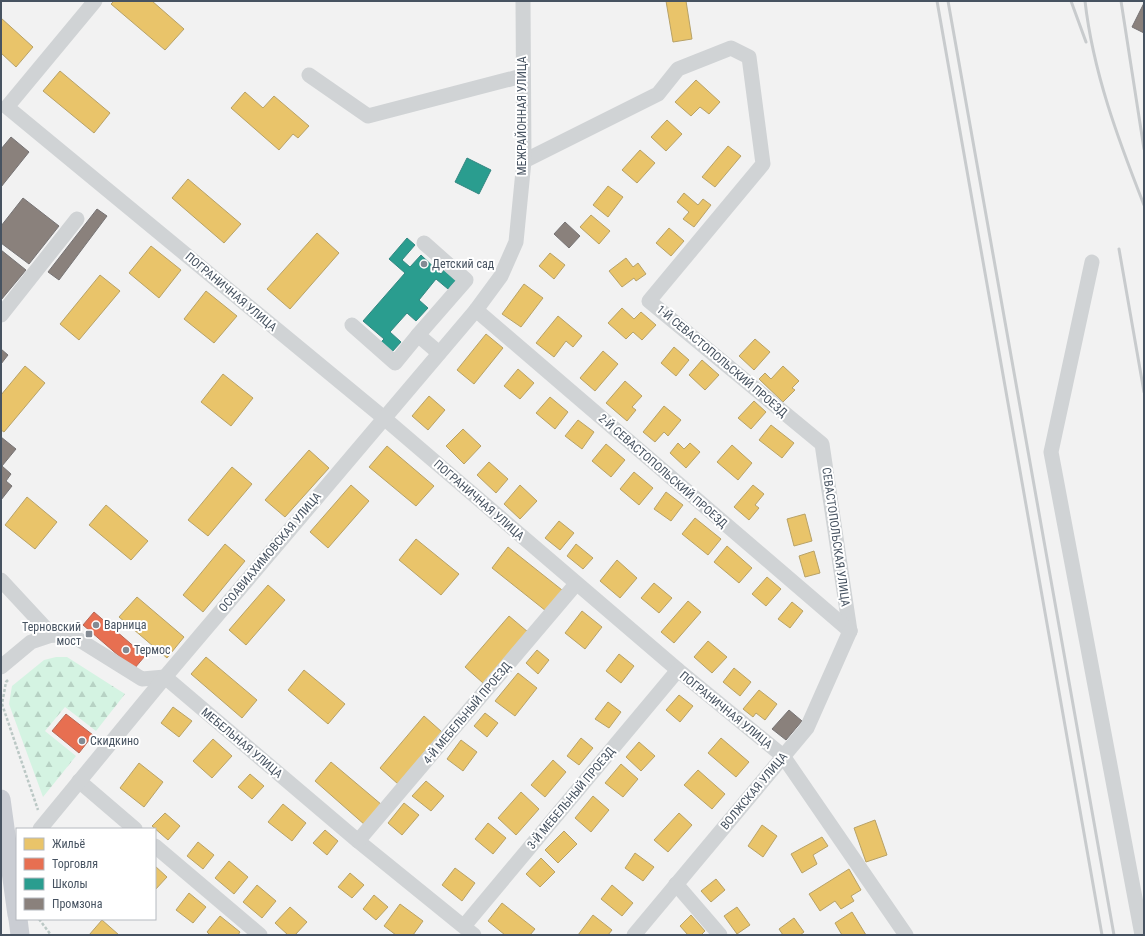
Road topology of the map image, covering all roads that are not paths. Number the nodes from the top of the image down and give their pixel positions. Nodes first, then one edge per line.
1 (95, 1) edge
2 (523, 1) edge
3 (309, 75) dead end
4 (522, 76) junction
5 (524, 161) junction
6 (77, 219) dead end
7 (424, 243) dead end
8 (1092, 262) dead end
9 (501, 276) joint
10 (476, 310) junction
11 (1, 315) edge
12 (352, 325) dead end
13 (418, 335) junction
14 (439, 353) junction
15 (384, 418) junction
16 (822, 444) joint
17 (1, 580) edge
18 (576, 584) junction
19 (850, 631) junction
20 (52, 635) junction
21 (678, 670) junction
22 (6, 672) edge
23 (164, 677) junction
24 (783, 756) junction
25 (80, 781) junction
26 (1, 799) edge
27 (41, 828) edge
28 (134, 828) edge
29 (358, 842) junction
30 (156, 847) edge
31 (14, 862) edge
32 (676, 884) junction
33 (16, 897) edge
34 (18, 920) edge
35 (469, 931) edge
36 (20, 935) edge
37 (260, 935) edge
38 (634, 935) edge
39 (720, 935) edge
40 (906, 935) edge
41 (1142, 935) edge

1 - 15 street, ПОГРАНИЧНАЯ УЛИЦА
2 - 4 street, МЕЖРАЙОННАЯ УЛИЦА
3 - 4 street
4 - 5 street, МЕЖРАЙОННАЯ УЛИЦА
5 - 9 street, МЕЖРАЙОННАЯ УЛИЦА
5 - 16 street, 1-Й СЕВАСТОПОЛЬСКИЙ ПРОЕЗД
6 - 11 street
7 - 13 street
8 - 41 street
9 - 10 street, ОСОАВИАХИМОВСКАЯ УЛИЦА
10 - 14 street, ОСОАВИАХИМОВСКАЯ УЛИЦА
10 - 19 street, 2-Й СЕВАСТОПОЛЬСКИЙ ПРОЕЗД
12 - 13 street
13 - 14 street
14 - 15 street, ОСОАВИАХИМОВСКАЯ УЛИЦА
15 - 18 street, ПОГРАНИЧНАЯ УЛИЦА
15 - 23 street, ОСОАВИАХИМОВСКАЯ УЛИЦА
16 - 19 street, СЕВАСТОПОЛЬСКАЯ УЛИЦА
17 - 20 street
18 - 21 street, ПОГРАНИЧНАЯ УЛИЦА
18 - 29 street, 4-Й МЕБЕЛЬНЫЙ ПРОЕЗД
19 - 24 street, ВОЛЖСКАЯ УЛИЦА
20 - 22 street
20 - 23 street
21 - 24 street, ПОГРАНИЧНАЯ УЛИЦА
21 - 35 street, 3-Й МЕБЕЛЬНЫЙ ПРОЕЗД
23 - 25 street, ОСОАВИАХИМОВСКАЯ УЛИЦА
23 - 29 street, МЕБЕЛЬНАЯ УЛИЦА
24 - 32 street, ВОЛЖСКАЯ УЛИЦА
24 - 40 street, ПОГРАНИЧНАЯ УЛИЦА
25 - 27 street, ОСОАВИАХИМОВСКАЯ УЛИЦА
25 - 28 street
26 - 31 main road
29 - 35 street, МЕБЕЛЬНАЯ УЛИЦА
30 - 37 street
31 - 33 main road
32 - 38 street, ВОЛЖСКАЯ УЛИЦА
32 - 39 street
34 - 36 main road

